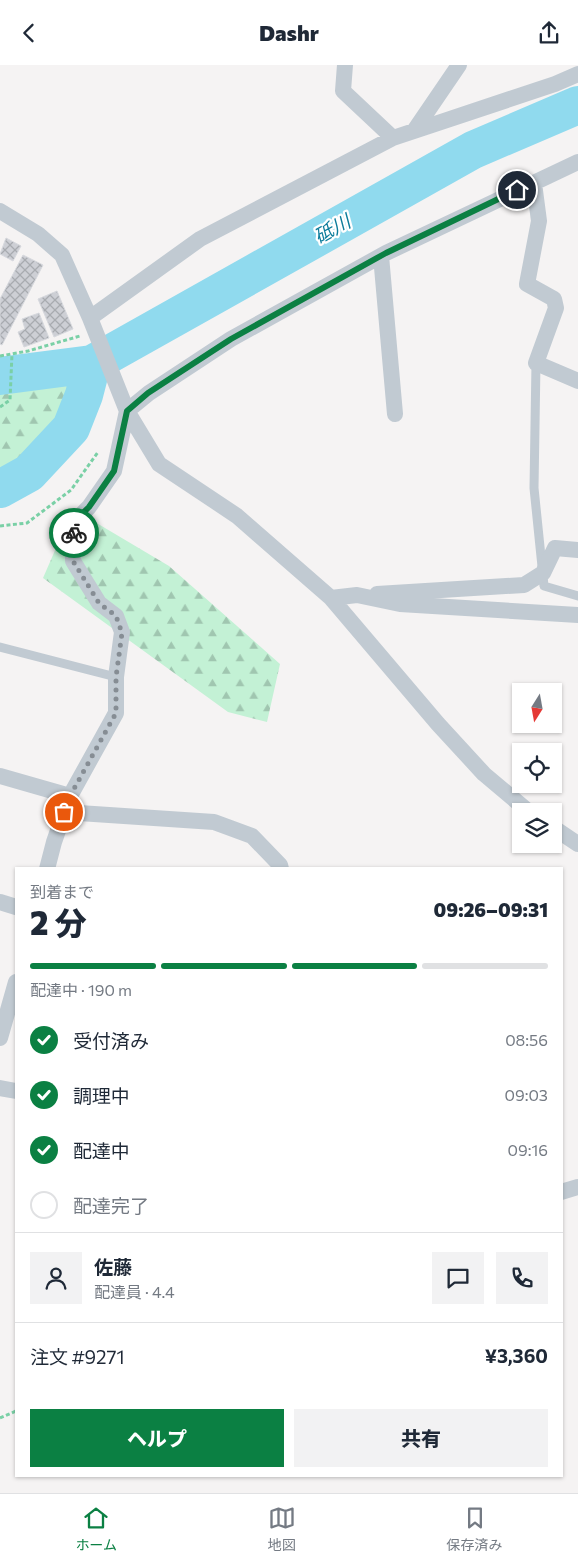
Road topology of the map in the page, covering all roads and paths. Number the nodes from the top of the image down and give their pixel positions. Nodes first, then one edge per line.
1 (345, 65) edge
2 (459, 65) edge
3 (578, 74) edge
4 (414, 131) junction
5 (393, 138) junction
6 (578, 162) edge
7 (534, 183) junction
8 (0, 211) edge
9 (382, 256) junction
10 (93, 328) junction
11 (12, 354) junction
12 (0, 356) edge
13 (536, 363) junction
14 (578, 381) edge
15 (125, 405) junction
16 (0, 407) edge
17 (395, 414) dead end
18 (99, 451) dead end
19 (0, 526) edge
20 (578, 550) edge
21 (542, 573) junction
22 (357, 595) junction
23 (578, 596) edge
24 (332, 598) junction
25 (578, 615) edge
26 (0, 647) edge
27 (116, 677) junction
28 (0, 776) edge
29 (70, 796) junction
30 (518, 803) edge
31 (64, 812) junction
32 (562, 833) edge
33 (578, 844) edge
34 (48, 867) edge
35 (279, 867) edge
36 (0, 902) edge
37 (15, 907) edge
38 (15, 986) edge
39 (0, 1038) edge
40 (0, 1088) edge
41 (15, 1091) edge
42 (578, 1187) edge
43 (563, 1191) edge
44 (15, 1411) edge
45 (0, 1418) edge

1 - 5 street
2 - 4 street
3 - 4 street
4 - 5 street
5 - 10 street
6 - 7 street
7 - 9 street
7 - 13 street
8 - 10 street
9 - 15 street
9 - 17 street
10 - 11 path
10 - 15 street
11 - 12 path
11 - 16 path
13 - 14 street
13 - 21 lane
15 - 24 street
15 - 27 street
18 - 19 path
20 - 21 street
21 - 22 street
21 - 23 lane
22 - 24 street
22 - 25 street
24 - 30 street
26 - 27 lane
27 - 29 street
28 - 29 street
29 - 31 street
31 - 34 street
31 - 35 street
32 - 33 street
36 - 37 street
38 - 39 street
40 - 41 street
42 - 43 street
44 - 45 path

